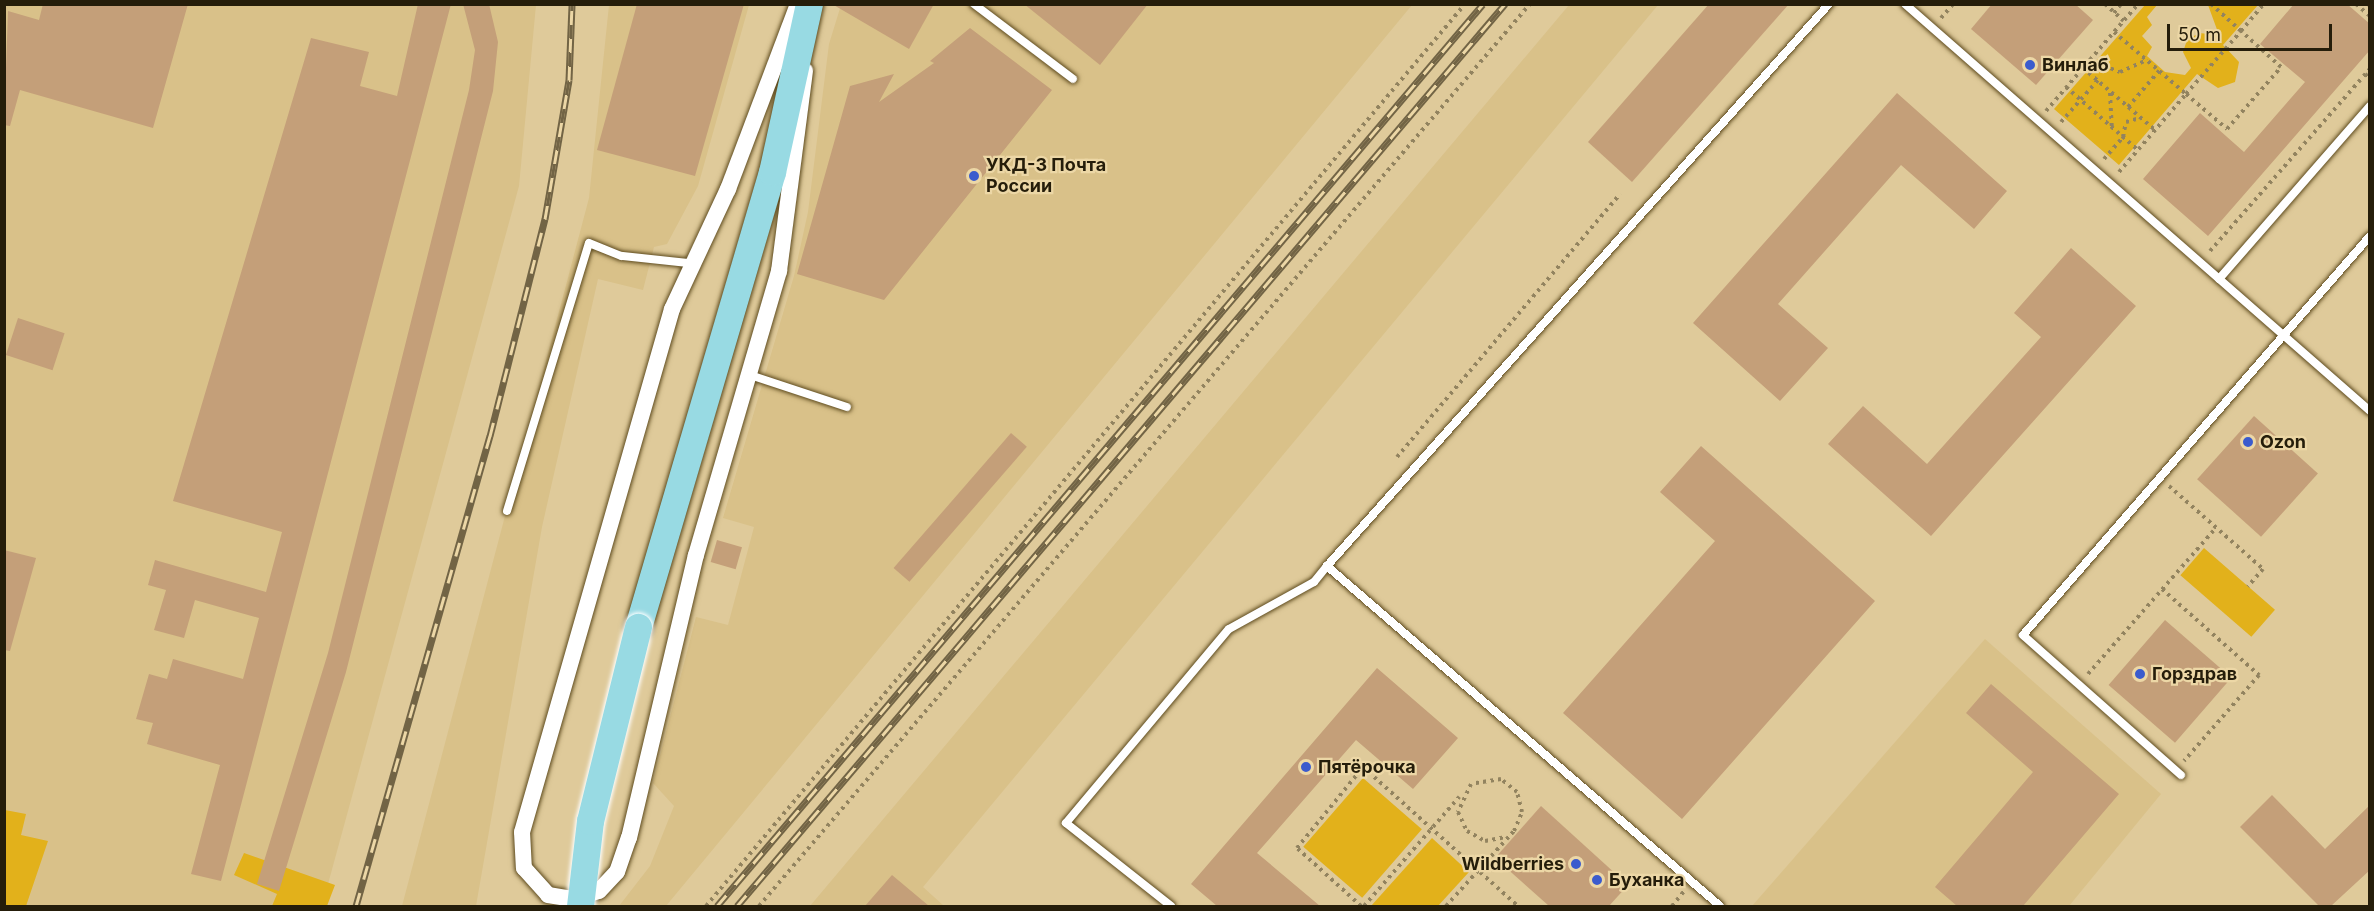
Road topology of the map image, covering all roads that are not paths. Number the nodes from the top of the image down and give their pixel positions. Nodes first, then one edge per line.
1 (798, 4) edge
2 (810, 4) edge
3 (974, 4) edge
4 (1829, 4) edge
5 (1905, 4) edge
6 (1073, 79) dead end
7 (2370, 106) edge
8 (2370, 236) edge
9 (689, 263) junction
10 (2219, 279) junction
11 (2283, 335) junction
12 (750, 375) junction
13 (847, 407) dead end
14 (2370, 411) edge
15 (507, 511) dead end
16 (1327, 566) junction
17 (2178, 773) road end
18 (564, 903) edge
19 (1171, 906) edge
20 (1720, 906) edge

1 - 9 street
2 - 12 street
2 - 18 main road, bridge
3 - 6 lane
4 - 16 lane
5 - 10 lane
7 - 10 lane
8 - 11 lane
9 - 15 lane
9 - 18 street
10 - 11 lane
11 - 14 lane
11 - 17 lane
12 - 13 lane
12 - 18 street
16 - 19 lane
16 - 20 lane

